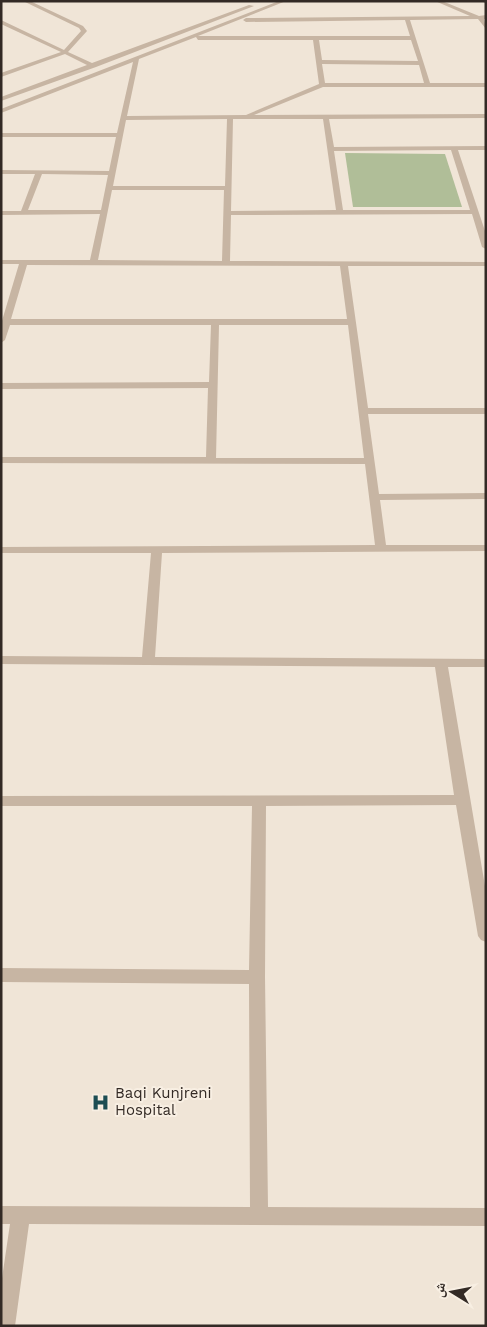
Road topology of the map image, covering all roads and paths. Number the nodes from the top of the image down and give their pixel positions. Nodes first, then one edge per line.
1 (25, 1) edge
2 (284, 1) edge
3 (437, 1) edge
4 (255, 4) dead end
5 (223, 16) junction
6 (483, 18) edge
7 (407, 19) junction
8 (238, 20) junction
9 (1, 22) edge
10 (486, 27) edge
11 (17, 30) junction
12 (9, 32) dead end
13 (190, 38) junction
14 (316, 38) junction
15 (413, 38) junction
16 (64, 53) junction
17 (136, 59) junction
18 (319, 62) junction
19 (420, 62) junction
20 (91, 65) junction
21 (106, 70) junction
22 (1, 75) edge
23 (322, 85) junction
24 (428, 85) junction
25 (486, 85) edge
26 (1, 99) edge
27 (1, 111) edge
28 (486, 116) edge
29 (326, 117) junction
30 (124, 118) junction
31 (230, 118) junction
32 (242, 118) junction
33 (1, 135) edge
34 (120, 135) junction
35 (454, 148) junction
36 (486, 148) edge
37 (330, 149) junction
38 (1, 172) edge
39 (39, 172) junction
40 (112, 173) junction
41 (109, 188) junction
42 (228, 188) junction
43 (1, 212) edge
44 (24, 212) junction
45 (104, 212) junction
46 (340, 212) junction
47 (475, 212) junction
48 (227, 213) junction
49 (486, 247) edge
50 (1, 262) edge
51 (24, 262) junction
52 (93, 263) junction
53 (226, 263) junction
54 (344, 264) junction
55 (486, 264) edge
56 (8, 322) junction
57 (215, 322) junction
58 (352, 322) junction
59 (1, 340) edge
60 (213, 384) junction
61 (1, 386) edge
62 (363, 411) junction
63 (486, 412) edge
64 (1, 460) edge
65 (211, 461) junction
66 (369, 462) junction
67 (486, 496) edge
68 (375, 497) junction
69 (381, 548) junction
70 (486, 548) edge
71 (157, 549) junction
72 (1, 550) edge
73 (1, 660) edge
74 (148, 660) junction
75 (441, 662) junction
76 (486, 663) edge
77 (259, 800) junction
78 (462, 800) junction
79 (1, 801) edge
80 (486, 936) edge
81 (1, 975) edge
82 (257, 977) junction
83 (1, 1214) edge
84 (22, 1214) junction
85 (259, 1216) junction
86 (486, 1217) edge
87 (5, 1326) edge

1 - 16 street
2 - 8 street
3 - 6 street
4 - 5 street
5 - 8 street
5 - 20 street
6 - 7 street
6 - 10 street
7 - 8 street
7 - 15 street
8 - 13 street
9 - 11 street
11 - 12 street
11 - 16 street
13 - 14 street
13 - 17 street
14 - 15 street
14 - 18 street
15 - 19 street
16 - 20 street
16 - 22 street
17 - 21 street
17 - 30 street
18 - 19 street
18 - 23 street
19 - 24 street
20 - 21 street
20 - 26 street
21 - 27 street
23 - 24 street
23 - 32 street
24 - 25 street
28 - 29 street
29 - 32 street
29 - 37 street
30 - 31 street
30 - 34 street
31 - 32 street
31 - 42 street
33 - 34 street
34 - 40 street
35 - 36 street
35 - 37 street
35 - 47 street
37 - 46 street
38 - 39 street
39 - 40 street
39 - 44 street
40 - 41 street
41 - 42 street
41 - 45 street
42 - 48 street
43 - 44 street
44 - 45 street
45 - 52 street
46 - 47 street
46 - 48 street
47 - 49 street
48 - 53 street
50 - 51 street
51 - 52 street
51 - 56 street
52 - 53 street
53 - 54 street
54 - 55 street
54 - 58 street
56 - 57 street
56 - 59 street
57 - 58 street
57 - 60 street
58 - 62 street
60 - 61 street
60 - 65 street
62 - 63 street
62 - 66 street
64 - 65 street
65 - 66 street
66 - 68 street
67 - 68 street
68 - 69 street
69 - 70 street
69 - 71 street
71 - 72 street
71 - 74 street
73 - 74 street
74 - 75 street
75 - 76 street
75 - 78 street
77 - 78 street
77 - 79 street
77 - 82 street
78 - 80 street
81 - 82 street
82 - 85 street
83 - 84 street
84 - 85 street
84 - 87 street
85 - 86 street

